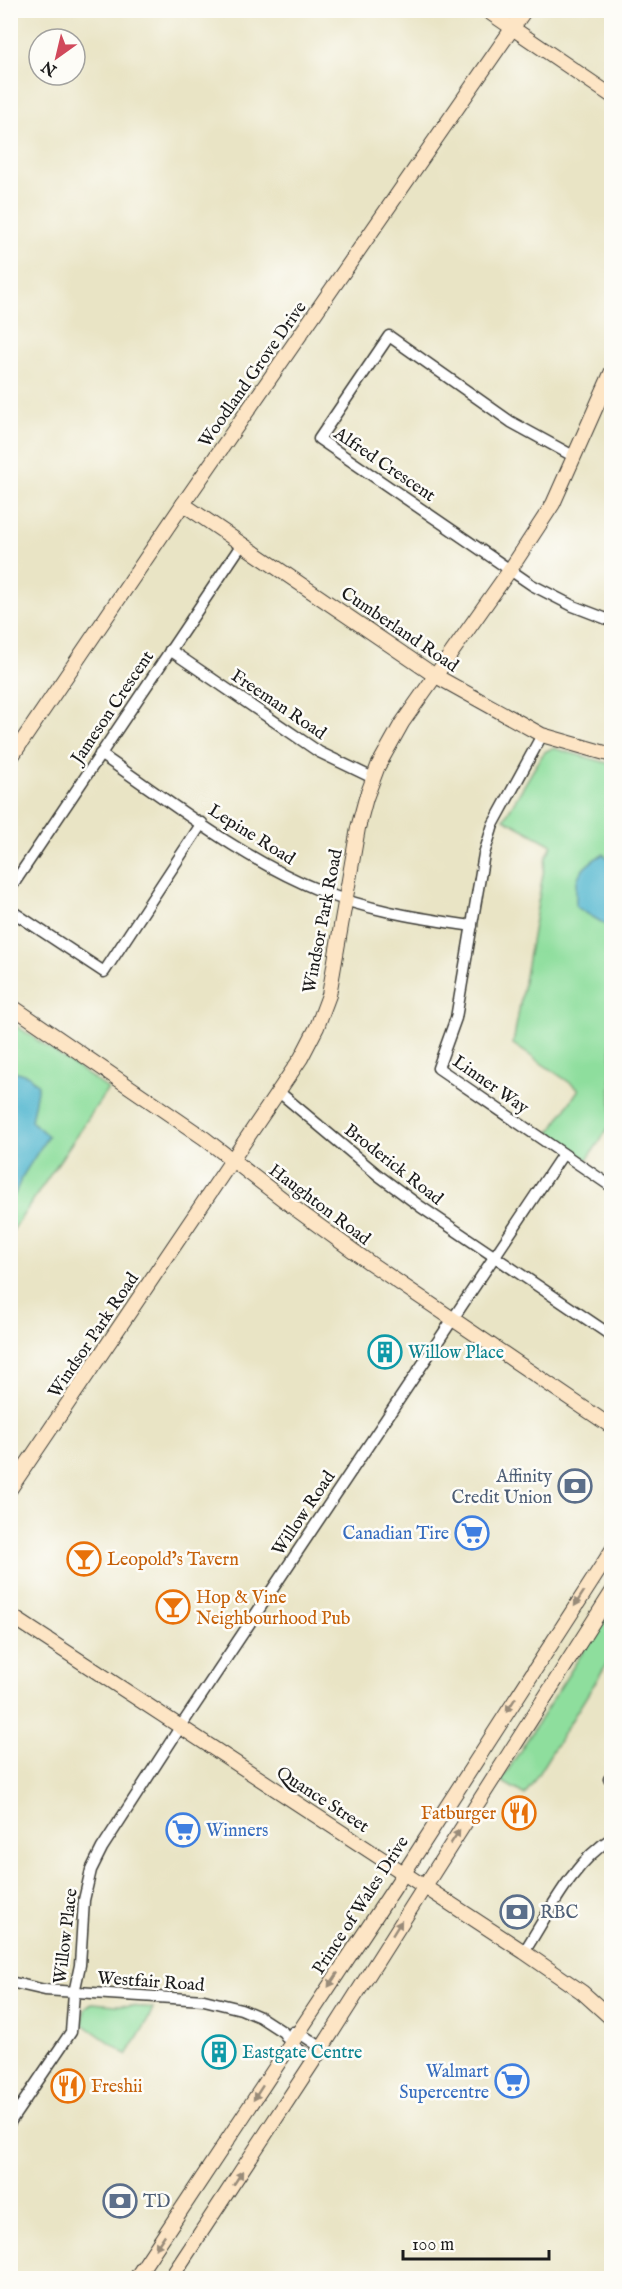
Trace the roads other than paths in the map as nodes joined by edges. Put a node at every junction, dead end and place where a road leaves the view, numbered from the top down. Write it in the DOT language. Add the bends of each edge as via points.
graph roads {
  1 [pos="486,10"];
  2 [pos="525,10"];
  3 [pos="513,29"];
  4 [pos="612,96"];
  5 [pos="612,371"];
  6 [pos="575,457"];
  7 [pos="183,504"];
  8 [pos="242,544"];
  9 [pos="510,570"];
  10 [pos="612,621"];
  11 [pos="170,650"];
  12 [pos="434,675"];
  13 [pos="542,735"];
  14 [pos="100,754"];
  15 [pos="612,755"];
  16 [pos="10,759"];
  17 [pos="373,778"];
  18 [pos="201,823"];
  19 [pos="10,889"];
  20 [pos="345,900"];
  21 [pos="10,910"];
  22 [pos="472,926"];
  23 [pos="10,1005"];
  24 [pos="279,1092"];
  25 [pos="563,1154"];
  26 [pos="233,1161"];
  27 [pos="612,1187"];
  28 [pos="494,1257"];
  29 [pos="452,1318"];
  30 [pos="612,1336"];
  31 [pos="612,1427"];
  32 [pos="10,1489"];
  33 [pos="612,1550"];
  34 [pos="612,1592"];
  35 [pos="10,1615"];
  36 [pos="181,1726"];
  37 [pos="612,1838"];
  38 [pos="403,1873"];
  39 [pos="423,1886"];
  40 [pos="524,1952"];
  41 [pos="10,1982"];
  42 [pos="74,1993"];
  43 [pos="612,2019"];
  44 [pos="291,2036"];
  45 [pos="318,2054"];
  46 [pos="10,2122"];
  47 [pos="136,2278"];
  48 [pos="171,2278"];
  1 -- 3 [label="street"];
  2 -- 3 [label="street, Woodland Grove Drive"];
  3 -- 4 [label="street"];
  3 -- 7 [label="street, Woodland Grove Drive"];
  5 -- 6 [label="street, Windsor Park Road"];
  6 -- 9 [label="street, Windsor Park Road" via="553,504"];
  6 -- 9 [label="street, Alfred Crescent" via="511,422 389,336 319,439"];
  7 -- 8 [label="street, Cumberland Road"];
  7 -- 16 [label="street, Woodland Grove Drive"];
  8 -- 11 [label="street, Jameson Crescent"];
  8 -- 12 [label="street, Cumberland Road"];
  9 -- 10 [label="street" via="573,606"];
  9 -- 12 [label="street, Windsor Park Road"];
  11 -- 14 [label="street, Jameson Crescent"];
  11 -- 17 [label="street, Freeman Road" via="319,752"];
  12 -- 13 [label="street, Cumberland Road"];
  12 -- 17 [label="street, Windsor Park Road" via="393,737"];
  13 -- 15 [label="street, Cumberland Road"];
  13 -- 22 [label="street, Linner Way" via="493,825"];
  14 -- 18 [label="street, Lepine Road"];
  14 -- 19 [label="street, Jameson Crescent"];
  17 -- 20 [label="street, Windsor Park Road" via="358,828"];
  18 -- 20 [label="street, Lepine Road" via="283,874"];
  18 -- 21 [label="street" via="104,972"];
  20 -- 22 [label="street, Lepine Road" via="400,915"];
  20 -- 24 [label="street, Windsor Park Road" via="336,964 323,1010 301,1058"];
  22 -- 25 [label="street, Linner Way" via="456,1018 438,1068"];
  23 -- 26 [label="street, Haughton Road"];
  24 -- 26 [label="street, Windsor Park Road"];
  24 -- 28 [label="street, Broderick Road" via="400,1192"];
  25 -- 27 [label="street"];
  25 -- 28 [label="street"];
  26 -- 29 [label="street, Haughton Road" via="370,1263"];
  26 -- 32 [label="street, Windsor Park Road"];
  28 -- 29 [label="street"];
  28 -- 30 [label="street, Broderick Road"];
  29 -- 31 [label="street, Haughton Road"];
  29 -- 36 [label="street, Willow Road"];
  33 -- 38 [label="street, Prince of Wales Drive, one-way"];
  39 -- 34 [label="street, one-way"];
  35 -- 36 [label="street, Quance Street"];
  36 -- 38 [label="street, Quance Street"];
  36 -- 42 [label="street, Willow Place" via="91,1870"];
  37 -- 40 [label="street" via="598,1847 580,1868"];
  38 -- 39 [label="street, Quance Street"];
  38 -- 44 [label="street, Prince of Wales Drive, one-way"];
  39 -- 40 [label="street, Quance Street"];
  45 -- 39 [label="street, one-way"];
  40 -- 43 [label="street, Quance Street" via="582,1992"];
  41 -- 42 [label="street, Westfair Road"];
  42 -- 44 [label="street, Westfair Road" via="204,2000 241,2009"];
  42 -- 46 [label="street, Willow Place" via="69,2036"];
  44 -- 45 [label="street, Westfair Road"];
  44 -- 47 [label="street, Prince of Wales Drive, one-way"];
  48 -- 45 [label="street, one-way"];
}
